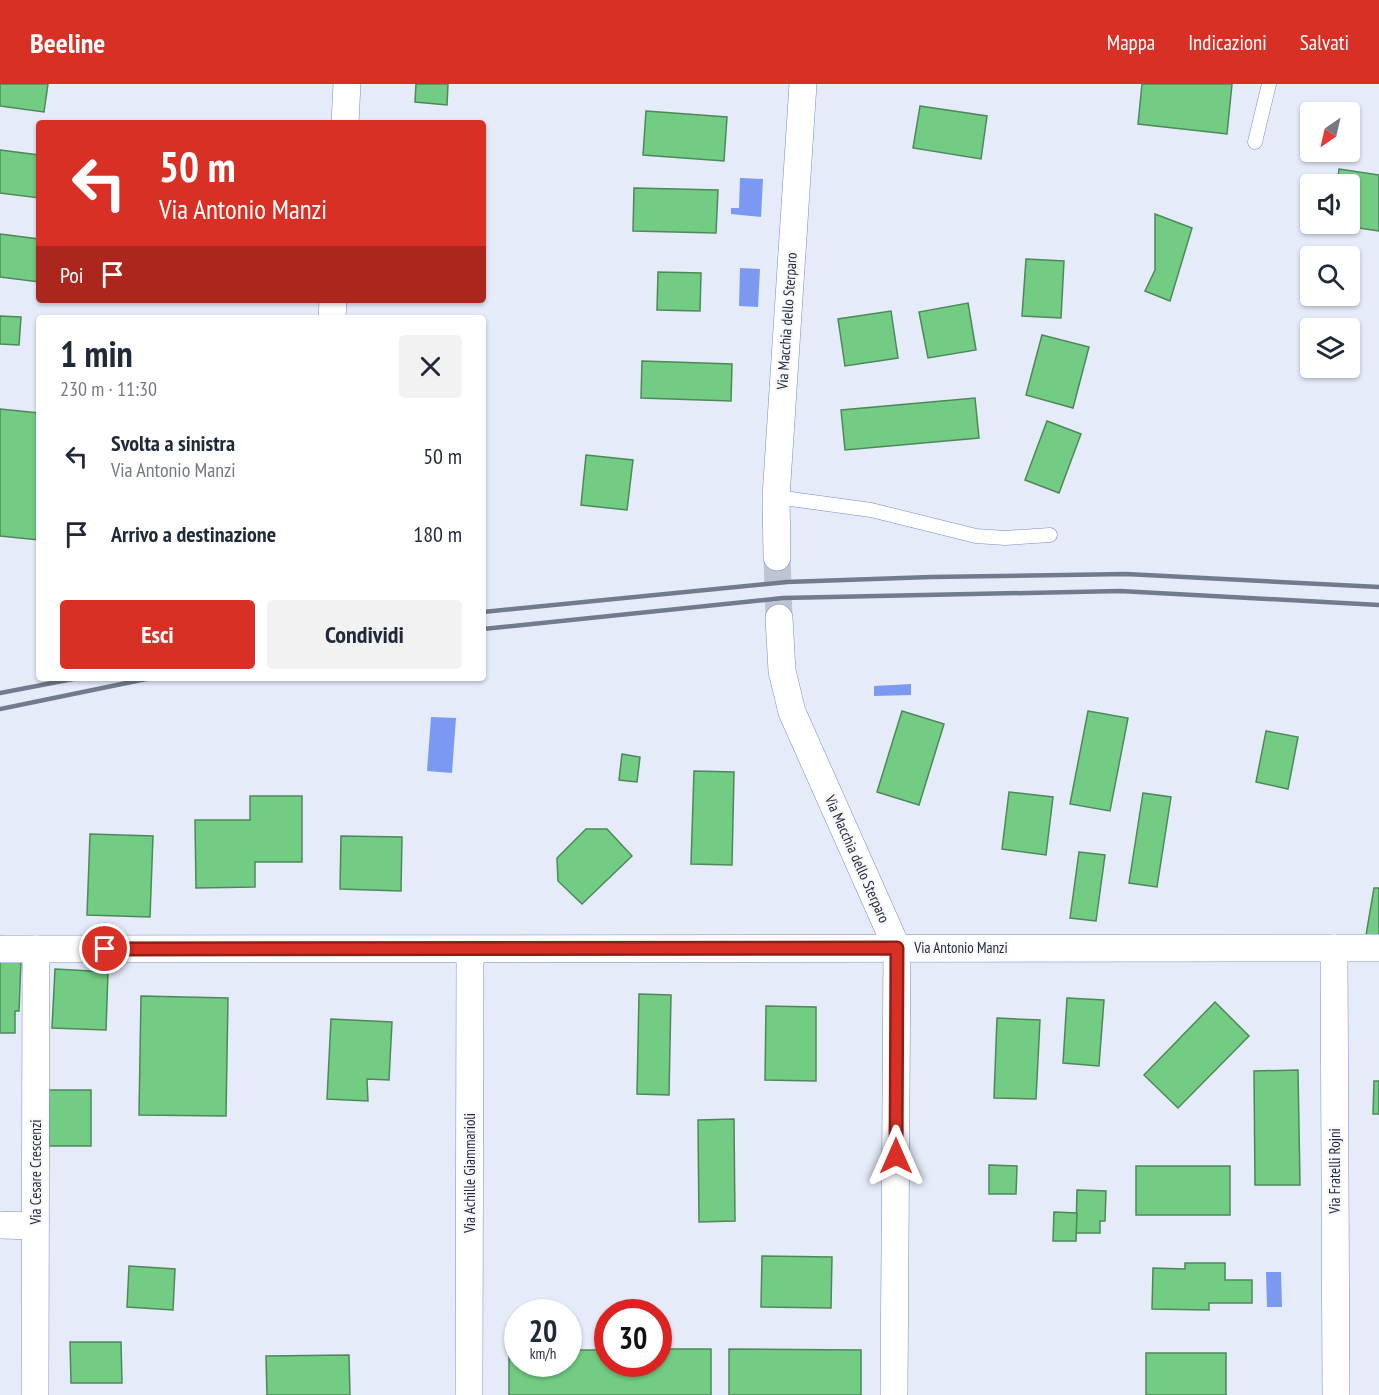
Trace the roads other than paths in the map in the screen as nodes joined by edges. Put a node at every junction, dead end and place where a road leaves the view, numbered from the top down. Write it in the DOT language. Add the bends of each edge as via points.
graph roads {
  1 [pos="347,84"];
  2 [pos="803,84"];
  3 [pos="1269,84"];
  4 [pos="345,120"];
  5 [pos="1255,142"];
  6 [pos="776,497"];
  7 [pos="1050,535"];
  8 [pos="777,557"];
  9 [pos="779,618"];
  10 [pos="897,948"];
  11 [pos="1334,948"];
  12 [pos="1379,948"];
  13 [pos="3,949"];
  14 [pos="36,949"];
  15 [pos="470,950"];
  16 [pos="0,1225"];
  17 [pos="35,1226"];
  18 [pos="35,1395"];
  19 [pos="469,1395"];
  20 [pos="894,1395"];
  21 [pos="1336,1395"];
  1 -- 4 [label="street"];
  2 -- 6 [label="street, Via Macchia dello Sterparo"];
  3 -- 5 [label="lane"];
  6 -- 7 [label="lane" via="871,510 976,536"];
  6 -- 8 [label="street, Via Macchia dello Sterparo"];
  9 -- 10 [label="street, Via Macchia dello Sterparo" via="782,671 792,712"];
  10 -- 11 [label="street, Via Antonio Manzi"];
  10 -- 15 [label="street, Via Antonio Manzi"];
  10 -- 20 [label="street, Via Macchia dello Sterparo"];
  11 -- 12 [label="street, Via Antonio Manzi"];
  11 -- 21 [label="street, Via Fratelli Rojni"];
  13 -- 14 [label="street, Via Antonio Manzi"];
  14 -- 15 [label="street, Via Antonio Manzi"];
  14 -- 17 [label="street, Via Cesare Crescenzi"];
  15 -- 19 [label="street, Via Achille Giammarioli"];
  16 -- 17 [label="street"];
  17 -- 18 [label="street, Via Cesare Crescenzi"];
}
